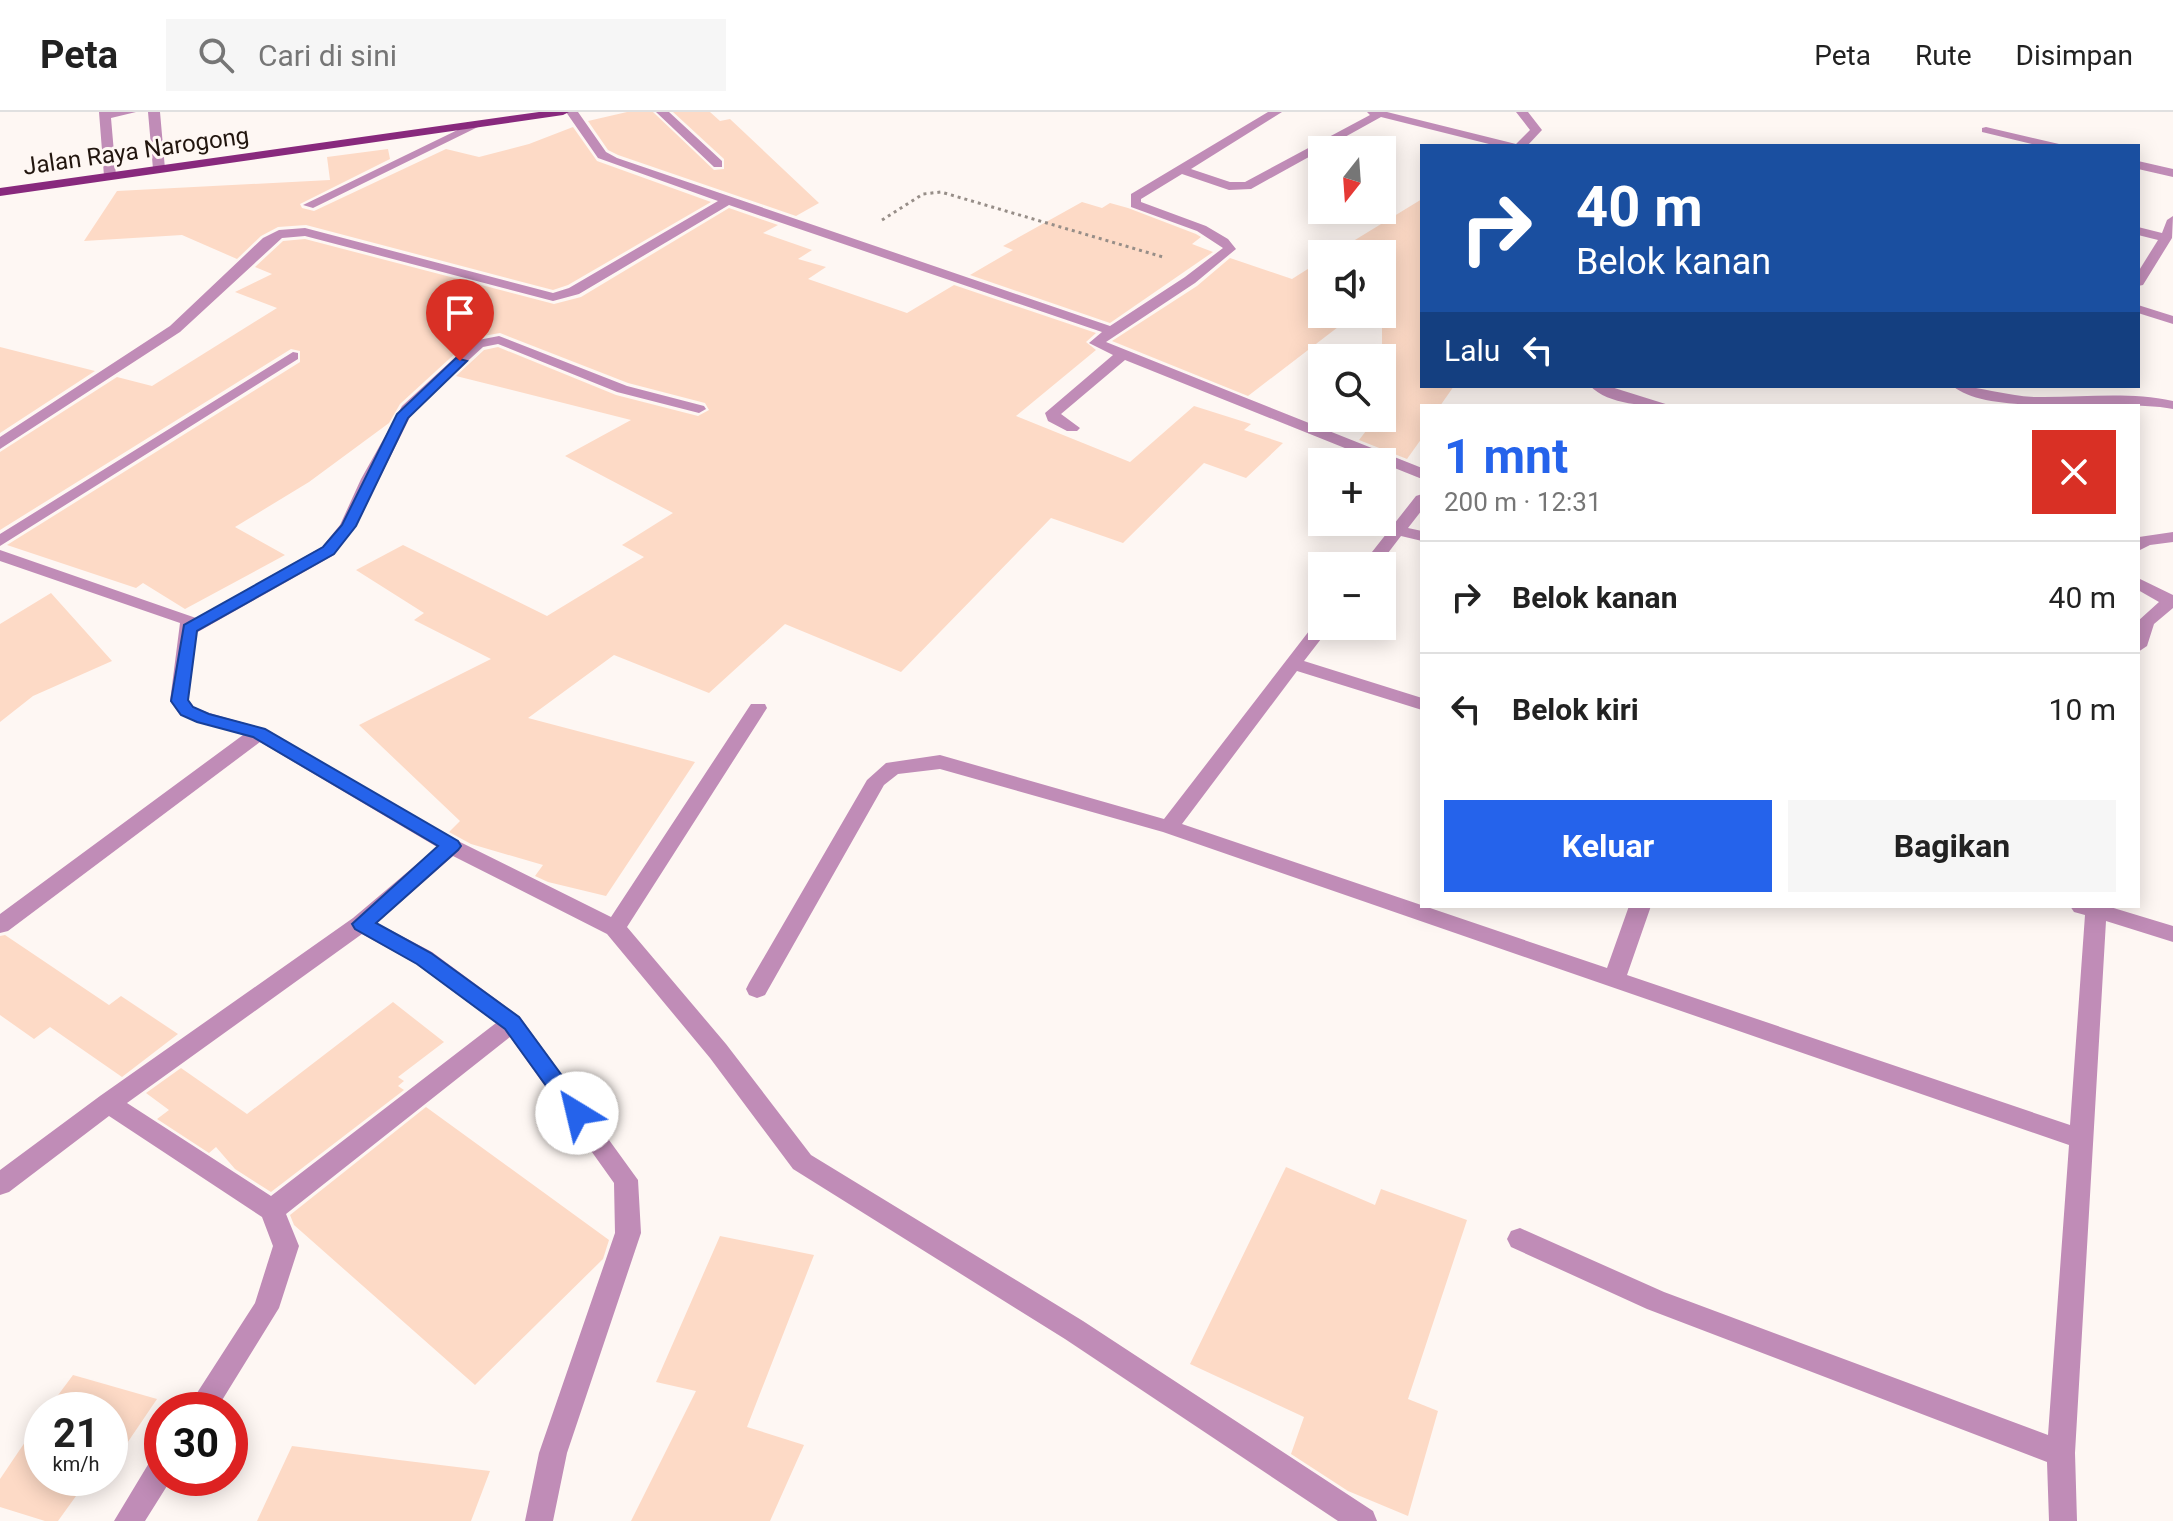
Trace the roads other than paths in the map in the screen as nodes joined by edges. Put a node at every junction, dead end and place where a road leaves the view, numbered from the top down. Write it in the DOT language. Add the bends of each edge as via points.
graph roads {
  1 [pos="130,112"];
  2 [pos="154,112"];
  3 [pos="563,112"];
  4 [pos="572,112"];
  5 [pos="662,112"];
  6 [pos="1276,112"];
  7 [pos="1522,112"];
  8 [pos="544,113"];
  9 [pos="1376,113"];
  10 [pos="105,114"];
  11 [pos="519,115"];
  12 [pos="478,124"];
  13 [pos="1986,130"];
  14 [pos="1503,144"];
  15 [pos="1522,144"];
  16 [pos="2046,144"];
  17 [pos="718,164"];
  18 [pos="2140,165"];
  19 [pos="159,169"];
  20 [pos="1183,170"];
  21 [pos="2173,173"];
  22 [pos="110,176"];
  23 [pos="0,192"];
  24 [pos="727,201"];
  25 [pos="309,205"];
  26 [pos="2173,220"];
  27 [pos="2140,232"];
  28 [pos="2166,238"];
  29 [pos="2140,279"];
  30 [pos="2140,310"];
  31 [pos="2173,320"];
  32 [pos="1112,331"];
  33 [pos="1123,354"];
  34 [pos="293,356"];
  35 [pos="1600,388"];
  36 [pos="1968,388"];
  37 [pos="1656,404"];
  38 [pos="2173,405"];
  39 [pos="699,409"];
  40 [pos="1072,428"];
  41 [pos="0,444"];
  42 [pos="1420,473"];
  43 [pos="1420,501"];
  44 [pos="1397,530"];
  45 [pos="1420,536"];
  46 [pos="2173,537"];
  47 [pos="0,541"];
  48 [pos="2140,545"];
  49 [pos="1380,552"];
  50 [pos="0,555"];
  51 [pos="2140,581"];
  52 [pos="2172,601"];
  53 [pos="190,629"];
  54 [pos="1311,640"];
  55 [pos="2140,640"];
  56 [pos="1293,664"];
  57 [pos="1420,703"];
  58 [pos="758,708"];
  59 [pos="259,733"];
  60 [pos="1169,827"];
  61 [pos="451,846"];
  62 [pos="1639,908"];
  63 [pos="2091,908"];
  64 [pos="2094,908"];
  65 [pos="361,924"];
  66 [pos="0,925"];
  67 [pos="615,928"];
  68 [pos="2173,934"];
  69 [pos="1614,980"];
  70 [pos="757,989"];
  71 [pos="512,1023"];
  72 [pos="108,1103"];
  73 [pos="2083,1140"];
  74 [pos="0,1184"];
  75 [pos="272,1210"];
  76 [pos="1520,1239"];
  77 [pos="212,1392"];
  78 [pos="2061,1453"];
  79 [pos="144,1496"];
  80 [pos="128,1521"];
  81 [pos="539,1521"];
  82 [pos="1363,1521"];
  83 [pos="2063,1521"];
  1 -- 10 [label="street"];
  2 -- 19 [label="street"];
  3 -- 8 [label="main road, Jalan Raya Narogong"];
  4 -- 24 [label="street" via="602,155"];
  5 -- 17 [label="street"];
  6 -- 20 [label="street"];
  7 -- 15 [label="street" via="1536,130"];
  8 -- 11 [label="main road, Jalan Raya Narogong"];
  9 -- 14 [label="street"];
  9 -- 20 [label="street" via="1247,186 1229,186"];
  10 -- 22 [label="street"];
  11 -- 12 [label="main road, Jalan Raya Narogong"];
  12 -- 19 [label="main road, Jalan Raya Narogong"];
  12 -- 25 [label="street"];
  13 -- 16 [label="street"];
  18 -- 21 [label="street"];
  19 -- 22 [label="main road, Jalan Raya Narogong"];
  20 -- 32 [label="street" via="1133,201 1209,232 1230,249"];
  22 -- 23 [label="main road, Jalan Raya Narogong"];
  24 -- 32 [label="street"];
  24 -- 41 [label="street" via="574,291 553,297 305,232 279,234 175,329"];
  26 -- 28 [label="street"];
  27 -- 28 [label="street"];
  28 -- 29 [label="street"];
  30 -- 31 [label="street"];
  32 -- 33 [label="street" via="1096,343"];
  33 -- 40 [label="street" via="1053,413"];
  33 -- 42 [label="street"];
  34 -- 47 [label="street"];
  35 -- 37 [label="street"];
  36 -- 38 [label="street" via="2035,401 2152,400"];
  39 -- 53 [label="street" via="622,389 499,340 478,344 407,409 348,526 328,551"];
  43 -- 44 [label="street"];
  44 -- 45 [label="street"];
  44 -- 49 [label="street"];
  46 -- 48 [label="street"];
  50 -- 53 [label="street" via="178,614 189,620"];
  51 -- 52 [label="street"];
  52 -- 55 [label="street" via="2146,622"];
  53 -- 59 [label="street" via="179,701 203,718"];
  54 -- 56 [label="street"];
  56 -- 57 [label="street"];
  56 -- 60 [label="street"];
  58 -- 67 [label="street"];
  59 -- 61 [label="street"];
  59 -- 66 [label="street"];
  60 -- 69 [label="street"];
  60 -- 70 [label="street" via="940,762 893,768 877,780"];
  61 -- 65 [label="street"];
  61 -- 67 [label="street"];
  62 -- 69 [label="street"];
  63 -- 73 [label="street"];
  64 -- 68 [label="street"];
  65 -- 71 [label="street" via="424,958"];
  65 -- 72 [label="street"];
  67 -- 82 [label="street" via="802,1162 1074,1330"];
  69 -- 73 [label="street"];
  71 -- 75 [label="street"];
  71 -- 81 [label="street" via="626,1180 628,1233 553,1453"];
  72 -- 74 [label="street"];
  72 -- 75 [label="street"];
  73 -- 78 [label="street"];
  75 -- 77 [label="street" via="286,1246 278,1278 266,1308"];
  76 -- 78 [label="street" via="1670,1307"];
  78 -- 83 [label="street"];
  79 -- 80 [label="street"];
}
